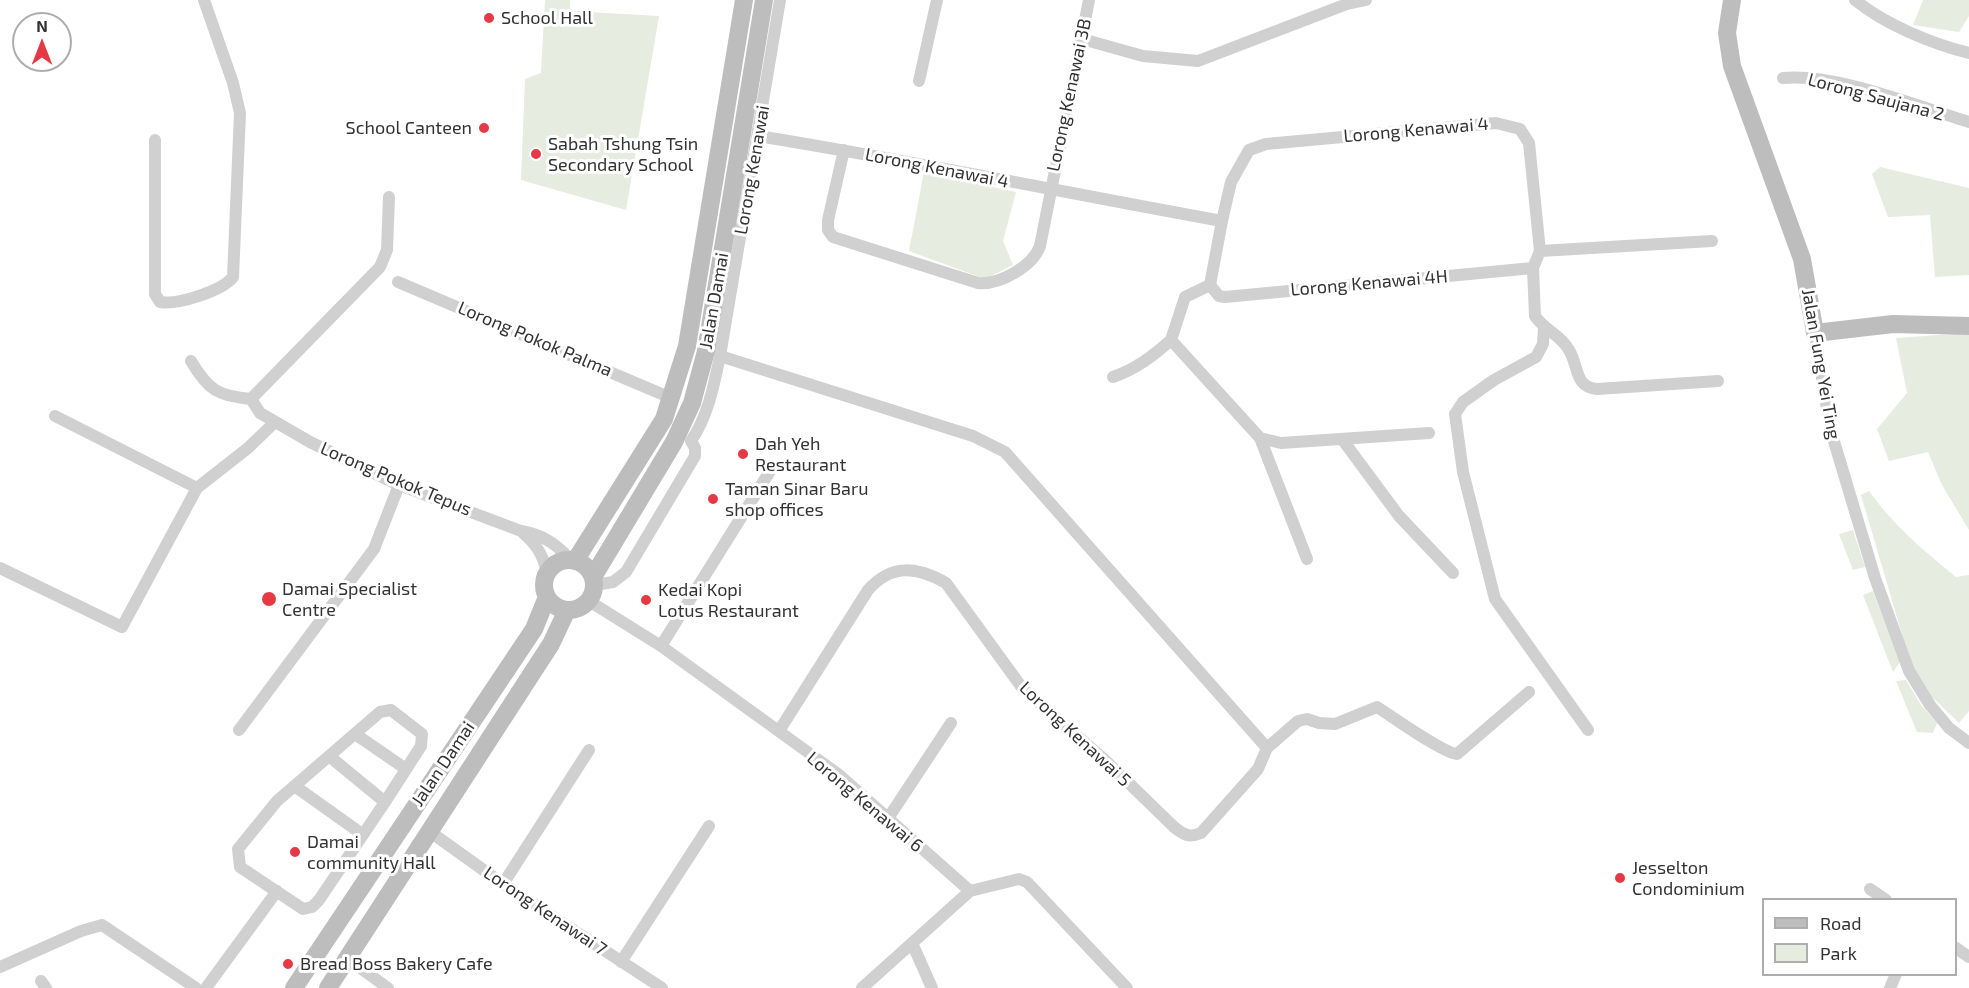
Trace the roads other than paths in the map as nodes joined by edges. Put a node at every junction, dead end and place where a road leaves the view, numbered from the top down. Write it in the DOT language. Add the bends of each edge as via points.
graph roads {
  1 [pos="204,0"];
  2 [pos="744,0"];
  3 [pos="764,0"];
  4 [pos="780,0"];
  5 [pos="938,0"];
  6 [pos="1089,0"];
  7 [pos="1366,0"];
  8 [pos="1732,0"];
  9 [pos="1855,0"];
  10 [pos="1082,39"];
  11 [pos="1969,53"];
  12 [pos="1783,78"];
  13 [pos="919,81"];
  14 [pos="1969,122"];
  15 [pos="758,136"];
  16 [pos="155,140"];
  17 [pos="844,150"];
  18 [pos="1049,190"];
  19 [pos="389,197"];
  20 [pos="1222,221"];
  21 [pos="1712,241"];
  22 [pos="1540,251"];
  23 [pos="1533,268"];
  24 [pos="398,282"];
  25 [pos="1210,285"];
  26 [pos="1969,326"];
  27 [pos="1544,327"];
  28 [pos="1815,333"];
  29 [pos="1171,340"];
  30 [pos="720,356"];
  31 [pos="191,361"];
  32 [pos="1113,377"];
  33 [pos="1718,381"];
  34 [pos="671,398"];
  35 [pos="251,399"];
  36 [pos="55,416"];
  37 [pos="275,422"];
  38 [pos="1429,433"];
  39 [pos="1260,438"];
  40 [pos="1342,439"];
  41 [pos="682,442"];
  42 [pos="770,471"];
  43 [pos="399,485"];
  44 [pos="197,489"];
  45 [pos="521,531"];
  46 [pos="1307,559"];
  47 [pos="573,560"];
  48 [pos="0,568"];
  49 [pos="547,573"];
  50 [pos="1453,573"];
  51 [pos="592,588"];
  52 [pos="547,597"];
  53 [pos="567,610"];
  54 [pos="661,646"];
  55 [pos="1529,692"];
  56 [pos="951,723"];
  57 [pos="239,730"];
  58 [pos="1588,730"];
  59 [pos="779,731"];
  60 [pos="355,734"];
  61 [pos="1969,743"];
  62 [pos="1267,748"];
  63 [pos="589,750"];
  64 [pos="329,756"];
  65 [pos="406,770"];
  66 [pos="296,787"];
  67 [pos="385,802"];
  68 [pos="886,820"];
  69 [pos="709,826"];
  70 [pos="429,831"];
  71 [pos="362,834"];
  72 [pos="503,884"];
  73 [pos="1870,889"];
  74 [pos="276,891"];
  75 [pos="970,891"];
  76 [pos="1883,898"];
  77 [pos="912,943"];
  78 [pos="348,959"];
  79 [pos="621,962"];
  80 [pos="0,967"];
  81 [pos="182,984"];
  82 [pos="196,988"];
  83 [pos="206,988"];
  84 [pos="294,988"];
  85 [pos="328,988"];
  86 [pos="388,988"];
  87 [pos="662,988"];
  88 [pos="862,988"];
  89 [pos="932,988"];
  90 [pos="1127,988"];
  1 -- 16 [label="street" via="240,113 233,277 226,286 170,303 160,302 155,294"];
  2 -- 34 [label="main road, Jalan Damai" via="687,346"];
  3 -- 41 [label="main road, Jalan Damai" via="706,351"];
  4 -- 15 [label="street, Lorong Kenawai"];
  5 -- 13 [label="street"];
  6 -- 10 [label="street, Lorong Kenawai 3B"];
  7 -- 10 [label="street" via="1198,61 1143,56"];
  8 -- 28 [label="main road, Jalan Fung Yei Ting" via="1727,33 1732,66 1802,259"];
  9 -- 11 [label="street" via="1875,16 1939,45"];
  10 -- 18 [label="street, Lorong Kenawai 3B"];
  12 -- 14 [label="street, Lorong Saujana 2" via="1805,76 1838,83"];
  15 -- 17 [label="street, Lorong Kenawai 4"];
  15 -- 30 [label="street, Lorong Kenawai"];
  17 -- 18 [label="street, Lorong Kenawai 4"];
  17 -- 18 [label="street, Lorong Kenawai 3B" via="828,220 828,231 833,237 978,284 992,282 1036,257"];
  18 -- 20 [label="street, Lorong Kenawai 4"];
  19 -- 35 [label="street" via="387,250 380,267"];
  20 -- 22 [label="street, Lorong Kenawai 4" via="1232,182 1249,150 1277,143 1496,123 1520,129 1529,143"];
  20 -- 25 [label="street, Lorong Kenawai 4"];
  21 -- 22 [label="street"];
  22 -- 23 [label="street, Lorong Kenawai 4"];
  23 -- 25 [label="street, Lorong Kenawai 4H" via="1225,297"];
  23 -- 27 [label="street, Lorong Kenawai 4" via="1535,316"];
  24 -- 34 [label="street, Lorong Pokok Palma"];
  25 -- 29 [label="street" via="1185,297"];
  26 -- 28 [label="main road" via="1893,324"];
  27 -- 33 [label="street" via="1570,350 1581,383 1587,388"];
  27 -- 58 [label="street" via="1543,344 1536,357 1462,402 1455,414 1462,472 1495,599"];
  28 -- 61 [label="street, Jalan Fung Yei Ting" via="1830,428 1875,578 1909,671 1949,729"];
  29 -- 32 [label="street" via="1147,361"];
  29 -- 39 [label="street"];
  30 -- 41 [label="street, Lorong Kenawai" via="699,428"];
  30 -- 62 [label="street" via="973,436 1005,452"];
  31 -- 35 [label="street" via="202,379 217,392 226,397"];
  34 -- 47 [label="main road, Jalan Damai" via="664,419"];
  35 -- 37 [label="street, Lorong Pokok Tepus" via="261,413"];
  36 -- 44 [label="street"];
  37 -- 43 [label="street, Lorong Pokok Tepus"];
  37 -- 44 [label="street"];
  38 -- 40 [label="street"];
  39 -- 40 [label="street" via="1281,443"];
  39 -- 46 [label="street"];
  40 -- 50 [label="street" via="1399,516"];
  41 -- 51 [label="main road, Jalan Damai"];
  41 -- 51 [label="street, Lorong Kenawai" via="695,448 694,456 626,572 613,582"];
  42 -- 54 [label="street"];
  43 -- 45 [label="street, Lorong Pokok Tepus"];
  43 -- 57 [label="street" via="374,549"];
  44 -- 48 [label="street" via="122,627"];
  45 -- 47 [label="street, Lorong Pokok Tepus" via="554,542"];
  45 -- 49 [label="street, Lorong Pokok Tepus" via="536,545"];
  47 -- 49 [label="main road" via="553,566"];
  47 -- 51 [label="main road" via="586,567"];
  49 -- 52 [label="main road"];
  51 -- 53 [label="main road" via="579,609"];
  51 -- 54 [label="street, Lorong Kenawai 6"];
  52 -- 53 [label="main road" via="555,606"];
  52 -- 84 [label="main road, Jalan Damai" via="534,629"];
  53 -- 70 [label="main road, Jalan Damai" via="551,644"];
  54 -- 59 [label="street, Lorong Kenawai 6"];
  55 -- 62 [label="street, Lorong Kenawai 5" via="1457,754 1440,749 1377,707 1335,724 1298,721"];
  56 -- 68 [label="street"];
  59 -- 62 [label="street, Lorong Kenawai 5" via="868,590 892,570 907,570 946,583 1023,689 1184,834 1201,833 1258,769"];
  59 -- 68 [label="street, Lorong Kenawai 6" via="838,774"];
  60 -- 64 [label="street"];
  60 -- 65 [label="street"];
  60 -- 65 [label="street" via="380,712 391,710 422,734 421,746"];
  63 -- 72 [label="street"];
  64 -- 66 [label="street"];
  64 -- 67 [label="street"];
  65 -- 67 [label="street"];
  66 -- 71 [label="street"];
  66 -- 74 [label="street" via="277,801 238,849 240,867"];
  67 -- 71 [label="street"];
  68 -- 75 [label="street, Lorong Kenawai 6"];
  69 -- 79 [label="street"];
  70 -- 72 [label="street, Lorong Kenawai 7"];
  70 -- 78 [label="main road, Jalan Damai"];
  71 -- 74 [label="street" via="312,907 303,909"];
  72 -- 79 [label="street, Lorong Kenawai 7"];
  73 -- 76 [label="street"];
  74 -- 83 [label="street"];
  75 -- 77 [label="street"];
  75 -- 90 [label="street" via="1019,879 1027,882"];
  77 -- 88 [label="street"];
  77 -- 89 [label="street"];
  78 -- 85 [label="main road, Jalan Damai"];
  78 -- 86 [label="street"];
  79 -- 87 [label="street, Lorong Kenawai 7"];
  80 -- 81 [label="street" via="102,925"];
  81 -- 82 [label="street"];
}
